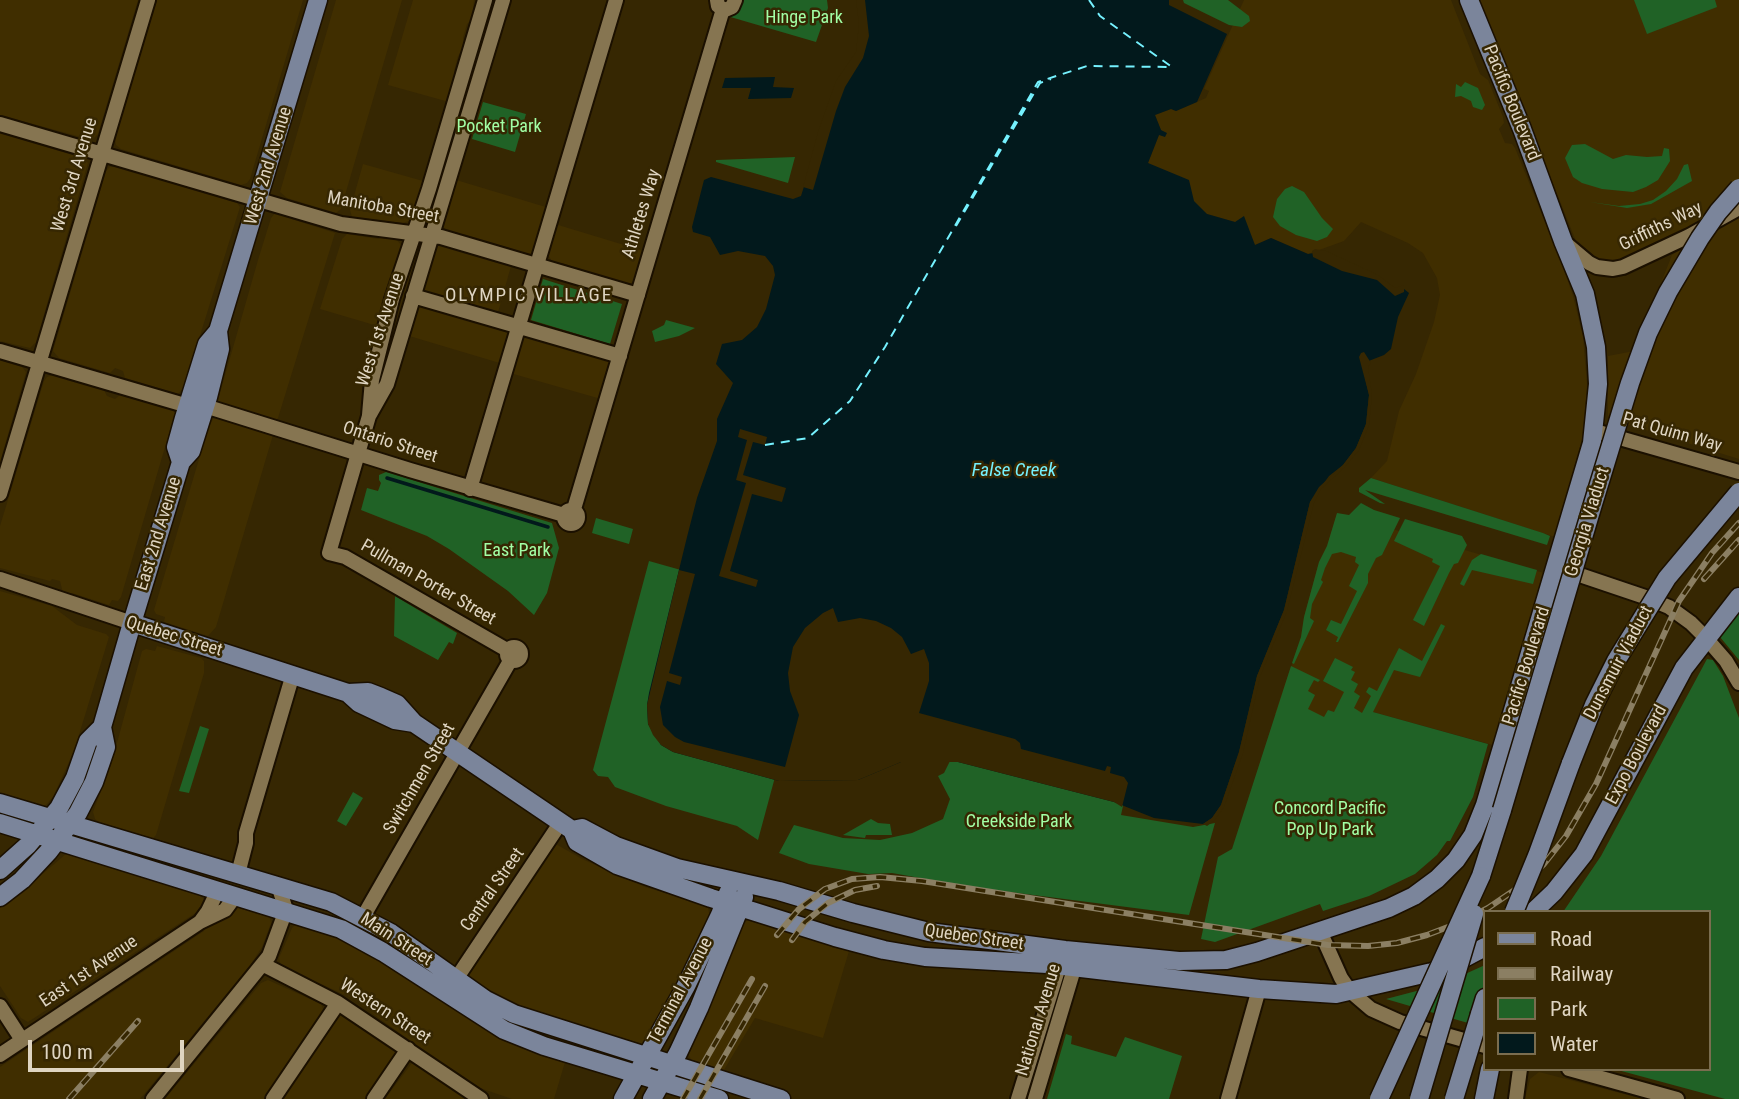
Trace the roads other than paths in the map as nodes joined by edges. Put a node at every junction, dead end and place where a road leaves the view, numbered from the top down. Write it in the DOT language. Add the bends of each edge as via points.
graph roads {
  1 [pos="148,0"];
  2 [pos="318,0"];
  3 [pos="485,0"];
  4 [pos="503,0"];
  5 [pos="616,0"];
  6 [pos="1469,0"];
  7 [pos="725,3"];
  8 [pos="0,124"];
  9 [pos="101,154"];
  10 [pos="1739,188"];
  11 [pos="259,201"];
  12 [pos="1735,210"];
  13 [pos="412,234"];
  14 [pos="431,236"];
  15 [pos="1563,241"];
  16 [pos="537,264"];
  17 [pos="638,295"];
  18 [pos="413,296"];
  19 [pos="519,327"];
  20 [pos="0,351"];
  21 [pos="620,356"];
  22 [pos="39,362"];
  23 [pos="197,406"];
  24 [pos="369,416"];
  25 [pos="1595,431"];
  26 [pos="358,453"];
  27 [pos="1739,472"];
  28 [pos="470,489"];
  29 [pos="1739,492"];
  30 [pos="0,494"];
  31 [pos="569,512"];
  32 [pos="1557,567"];
  33 [pos="0,579"];
  34 [pos="1739,597"];
  35 [pos="132,623"];
  36 [pos="1706,638"];
  37 [pos="509,656"];
  38 [pos="293,674"];
  39 [pos="1739,683"];
  40 [pos="102,727"];
  41 [pos="459,752"];
  42 [pos="0,803"];
  43 [pos="50,818"];
  44 [pos="0,823"];
  45 [pos="69,825"];
  46 [pos="567,826"];
  47 [pos="36,835"];
  48 [pos="56,841"];
  49 [pos="1537,856"];
  50 [pos="0,870"];
  51 [pos="232,872"];
  52 [pos="1481,876"];
  53 [pos="741,882"];
  54 [pos="278,885"];
  55 [pos="218,890"];
  56 [pos="236,895"];
  57 [pos="0,897"];
  58 [pos="733,905"];
  59 [pos="286,910"];
  60 [pos="1515,910"];
  61 [pos="1531,910"];
  62 [pos="1532,910"];
  63 [pos="363,918"];
  64 [pos="200,922"];
  65 [pos="1320,932"];
  66 [pos="1484,948"];
  67 [pos="1069,959"];
  68 [pos="264,965"];
  69 [pos="456,979"];
  70 [pos="1259,989"];
  71 [pos="1350,991"];
  72 [pos="1484,1001"];
  73 [pos="338,1003"];
  74 [pos="0,1006"];
  75 [pos="22,1040"];
  76 [pos="1484,1046"];
  77 [pos="408,1049"];
  78 [pos="0,1055"];
  79 [pos="646,1056"];
  80 [pos="671,1065"];
  81 [pos="1490,1071"];
  82 [pos="1520,1071"];
  83 [pos="1576,1071"];
  84 [pos="637,1073"];
  85 [pos="662,1082"];
  86 [pos="153,1099"];
  87 [pos="273,1099"];
  88 [pos="374,1099"];
  89 [pos="480,1099"];
  90 [pos="623,1099"];
  91 [pos="652,1099"];
  92 [pos="719,1099"];
  93 [pos="781,1099"];
  94 [pos="1018,1099"];
  95 [pos="1035,1099"];
  96 [pos="1228,1099"];
  97 [pos="1379,1099"];
  98 [pos="1419,1099"];
  99 [pos="1454,1099"];
  100 [pos="1484,1099"];
  101 [pos="1516,1099"];
  102 [pos="1677,1099"];
  1 -- 9 [label="street, West 3rd Avenue"];
  2 -- 11 [label="main road, West 2nd Avenue"];
  3 -- 13 [label="street, West 1st Avenue"];
  4 -- 14 [label="street, West 1st Avenue"];
  5 -- 16 [label="street"];
  6 -- 15 [label="main road, Pacific Boulevard"];
  7 -- 17 [label="street, Athletes Way"];
  8 -- 9 [label="street, Manitoba Street"];
  9 -- 11 [label="street, Manitoba Street"];
  9 -- 22 [label="street, West 3rd Avenue"];
  10 -- 52 [label="main road, Georgia Viaduct, bridge" via="1700,238 1648,333"];
  11 -- 13 [label="street, Manitoba Street" via="341,224"];
  11 -- 23 [label="main road, West 2nd Avenue" via="218,331 207,344"];
  12 -- 15 [label="street, Griffiths Way" via="1613,269 1589,263"];
  13 -- 14 [label="street, Manitoba Street"];
  13 -- 24 [label="street, West 1st Avenue" via="372,380"];
  14 -- 16 [label="street, Manitoba Street"];
  14 -- 18 [label="street, West 1st Avenue"];
  15 -- 25 [label="main road, Pacific Boulevard" via="1591,316 1598,384"];
  16 -- 17 [label="street, Manitoba Street"];
  16 -- 19 [label="street"];
  17 -- 21 [label="street, Athletes Way"];
  18 -- 19 [label="street"];
  18 -- 24 [label="street, West 1st Avenue" via="387,384"];
  19 -- 21 [label="street"];
  19 -- 28 [label="street"];
  20 -- 22 [label="street, Ontario Street"];
  21 -- 31 [label="street, Athletes Way"];
  22 -- 23 [label="street, Ontario Street"];
  22 -- 30 [label="street, West 3rd Avenue"];
  23 -- 26 [label="street, Ontario Street"];
  23 -- 35 [label="main road, East 2nd Avenue" via="176,447 181,462"];
  24 -- 26 [label="street"];
  25 -- 27 [label="street, Pat Quinn Way"];
  25 -- 32 [label="main road, Pacific Boulevard"];
  26 -- 28 [label="street, Ontario Street"];
  26 -- 37 [label="street, Pullman Porter Street" via="329,553 345,557"];
  28 -- 31 [label="street, Ontario Street"];
  29 -- 49 [label="main road, Dunsmuir Viaduct, bridge" via="1667,578 1616,661 1589,717"];
  32 -- 36 [label="street" via="1669,607"];
  32 -- 65 [label="main road, Pacific Boulevard" via="1473,835 1447,870 1414,896"];
  33 -- 35 [label="street, Quebec Street"];
  34 -- 36 [label="main road, Expo Boulevard"];
  35 -- 38 [label="main road, Quebec Street"];
  35 -- 40 [label="main road, East 2nd Avenue"];
  36 -- 39 [label="street"];
  36 -- 62 [label="main road, Expo Boulevard" via="1684,668 1584,854 1554,892"];
  37 -- 41 [label="street, Switchmen Street"];
  38 -- 41 [label="main road, Quebec Street" via="348,693 395,720 414,723"];
  38 -- 51 [label="street" via="246,842"];
  40 -- 43 [label="main road, East 2nd Avenue" via="88,741 71,785"];
  40 -- 45 [label="main road, East 2nd Avenue" via="106,747 86,798"];
  41 -- 46 [label="main road, Quebec Street"];
  41 -- 63 [label="street, Switchmen Street"];
  42 -- 43 [label="main road, Main Street"];
  43 -- 45 [label="main road, Main Street"];
  43 -- 47 [label="main road, East 2nd Avenue"];
  44 -- 47 [label="main road, Main Street"];
  45 -- 48 [label="main road, East 2nd Avenue"];
  45 -- 51 [label="main road, Main Street"];
  46 -- 53 [label="main road, Quebec Street" via="582,828 654,861"];
  46 -- 58 [label="main road, Quebec Street" via="577,842 617,865"];
  46 -- 69 [label="street, Central Street"];
  47 -- 48 [label="main road, Main Street"];
  47 -- 50 [label="main road, East 2nd Avenue"];
  48 -- 55 [label="main road, Main Street"];
  48 -- 57 [label="main road, East 2nd Avenue" via="22,880"];
  49 -- 60 [label="main road, bridge"];
  49 -- 61 [label="main road, bridge"];
  51 -- 54 [label="main road, Main Street"];
  52 -- 97 [label="main road, bridge"];
  52 -- 98 [label="main road, bridge" via="1480,895"];
  53 -- 58 [label="main road, Terminal Avenue"];
  53 -- 67 [label="main road, Quebec Street" via="929,932"];
  54 -- 59 [label="street"];
  54 -- 63 [label="main road, Main Street"];
  55 -- 56 [label="main road, Main Street"];
  55 -- 64 [label="street, East 1st Avenue"];
  56 -- 59 [label="main road, Main Street"];
  56 -- 64 [label="street, East 1st Avenue" via="225,910"];
  58 -- 67 [label="main road, Quebec Street" via="835,937 925,957"];
  58 -- 79 [label="main road, Terminal Avenue"];
  58 -- 80 [label="main road, Terminal Avenue" via="699,1008"];
  59 -- 68 [label="street"];
  59 -- 84 [label="main road, Main Street" via="356,935 504,1030"];
  63 -- 69 [label="main road, Main Street"];
  64 -- 75 [label="street, East 1st Avenue"];
  65 -- 67 [label="main road, Quebec Street" via="1215,961"];
  65 -- 71 [label="street"];
  66 -- 71 [label="main road" via="1432,972"];
  67 -- 70 [label="main road, Quebec Street"];
  67 -- 94 [label="street, National Avenue"];
  67 -- 95 [label="street, National Avenue"];
  68 -- 73 [label="street, Western Street"];
  68 -- 86 [label="street"];
  69 -- 79 [label="main road, Main Street" via="499,1008 527,1020"];
  70 -- 71 [label="main road, Quebec Street"];
  70 -- 96 [label="street"];
  71 -- 76 [label="street" via="1384,1017"];
  72 -- 99 [label="main road, bridge"];
  73 -- 77 [label="street, Western Street"];
  73 -- 87 [label="street"];
  74 -- 75 [label="street"];
  75 -- 78 [label="street, East 1st Avenue"];
  77 -- 88 [label="street"];
  77 -- 89 [label="street, Western Street"];
  79 -- 80 [label="main road, Main Street"];
  79 -- 84 [label="main road, Terminal Avenue"];
  80 -- 85 [label="main road, Terminal Avenue"];
  80 -- 93 [label="main road, Main Street"];
  81 -- 100 [label="main road"];
  82 -- 101 [label="street"];
  83 -- 102 [label="street"];
  84 -- 85 [label="main road, Main Street"];
  84 -- 90 [label="main road, Terminal Avenue"];
  85 -- 91 [label="main road, Terminal Avenue"];
  85 -- 92 [label="main road, Main Street"];
}
